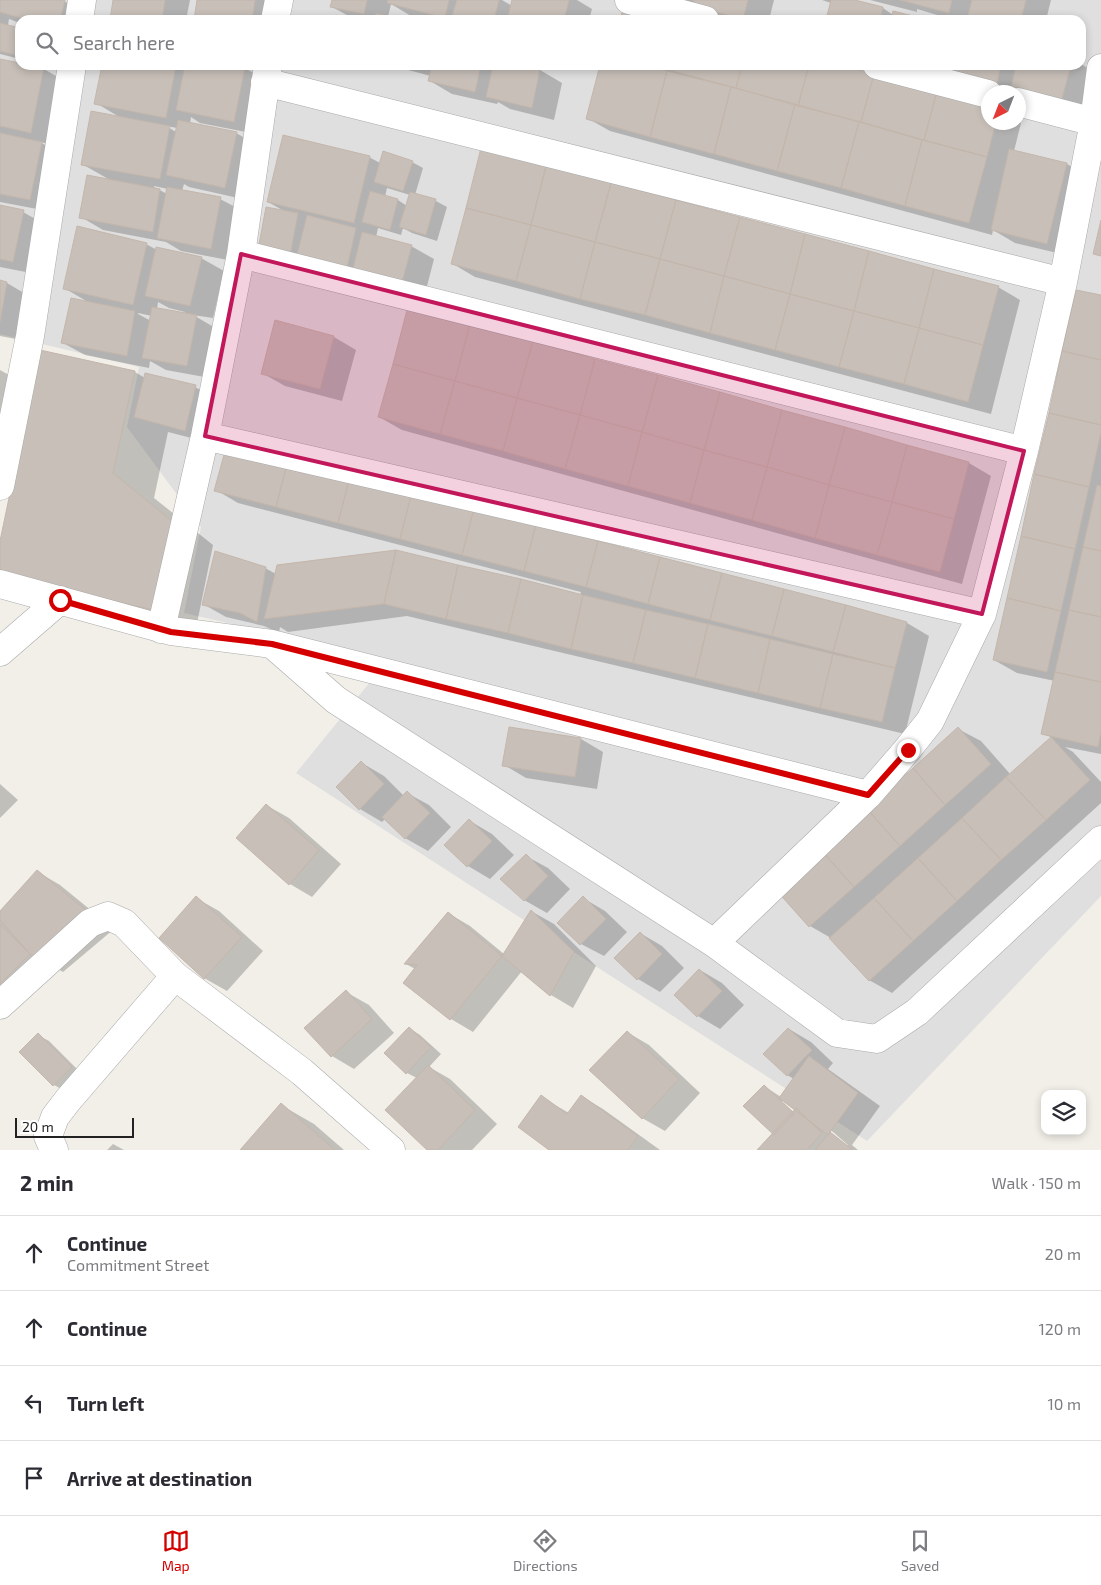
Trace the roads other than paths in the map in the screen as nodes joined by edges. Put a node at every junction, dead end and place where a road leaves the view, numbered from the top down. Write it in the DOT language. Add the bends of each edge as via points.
graph roads {
  1 [pos="82,0"];
  2 [pos="279,0"];
  3 [pos="629,0"];
  4 [pos="80,15"];
  5 [pos="276,15"];
  6 [pos="686,15"];
  7 [pos="1101,68"];
  8 [pos="71,70"];
  9 [pos="896,70"];
  10 [pos="267,73"];
  11 [pos="981,92"];
  12 [pos="1026,104"];
  13 [pos="1094,122"];
  14 [pos="241,254"];
  15 [pos="1063,282"];
  16 [pos="205,436"];
  17 [pos="1024,451"];
  18 [pos="0,486"];
  19 [pos="0,584"];
  20 [pos="60,600"];
  21 [pos="982,614"];
  22 [pos="161,629"];
  23 [pos="272,644"];
  24 [pos="0,652"];
  25 [pos="868,795"];
  26 [pos="1101,840"];
  27 [pos="714,943"];
  28 [pos="175,976"];
  29 [pos="0,1005"];
  30 [pos="54,1150"];
  31 [pos="392,1150"];
  1 -- 4 [label="street"];
  2 -- 5 [label="street"];
  3 -- 6 [label="street"];
  7 -- 13 [label="street"];
  8 -- 18 [label="street" via="30,336"];
  9 -- 11 [label="street"];
  10 -- 14 [label="street"];
  10 -- 15 [label="street"];
  12 -- 13 [label="street"];
  13 -- 15 [label="street"];
  14 -- 16 [label="street"];
  14 -- 17 [label="street"];
  15 -- 17 [label="street"];
  16 -- 21 [label="street"];
  16 -- 22 [label="street"];
  17 -- 21 [label="street"];
  19 -- 20 [label="street"];
  20 -- 22 [label="street"];
  20 -- 24 [label="street"];
  21 -- 25 [label="street" via="930,721"];
  22 -- 23 [label="street"];
  23 -- 25 [label="street"];
  23 -- 27 [label="street" via="336,700"];
  25 -- 27 [label="street"];
  26 -- 27 [label="street" via="917,1012 877,1039 837,1034"];
  28 -- 29 [label="street" via="124,923 108,916 90,923"];
  28 -- 30 [label="street" via="55,1117 48,1136"];
  28 -- 31 [label="street" via="302,1072"];
}
